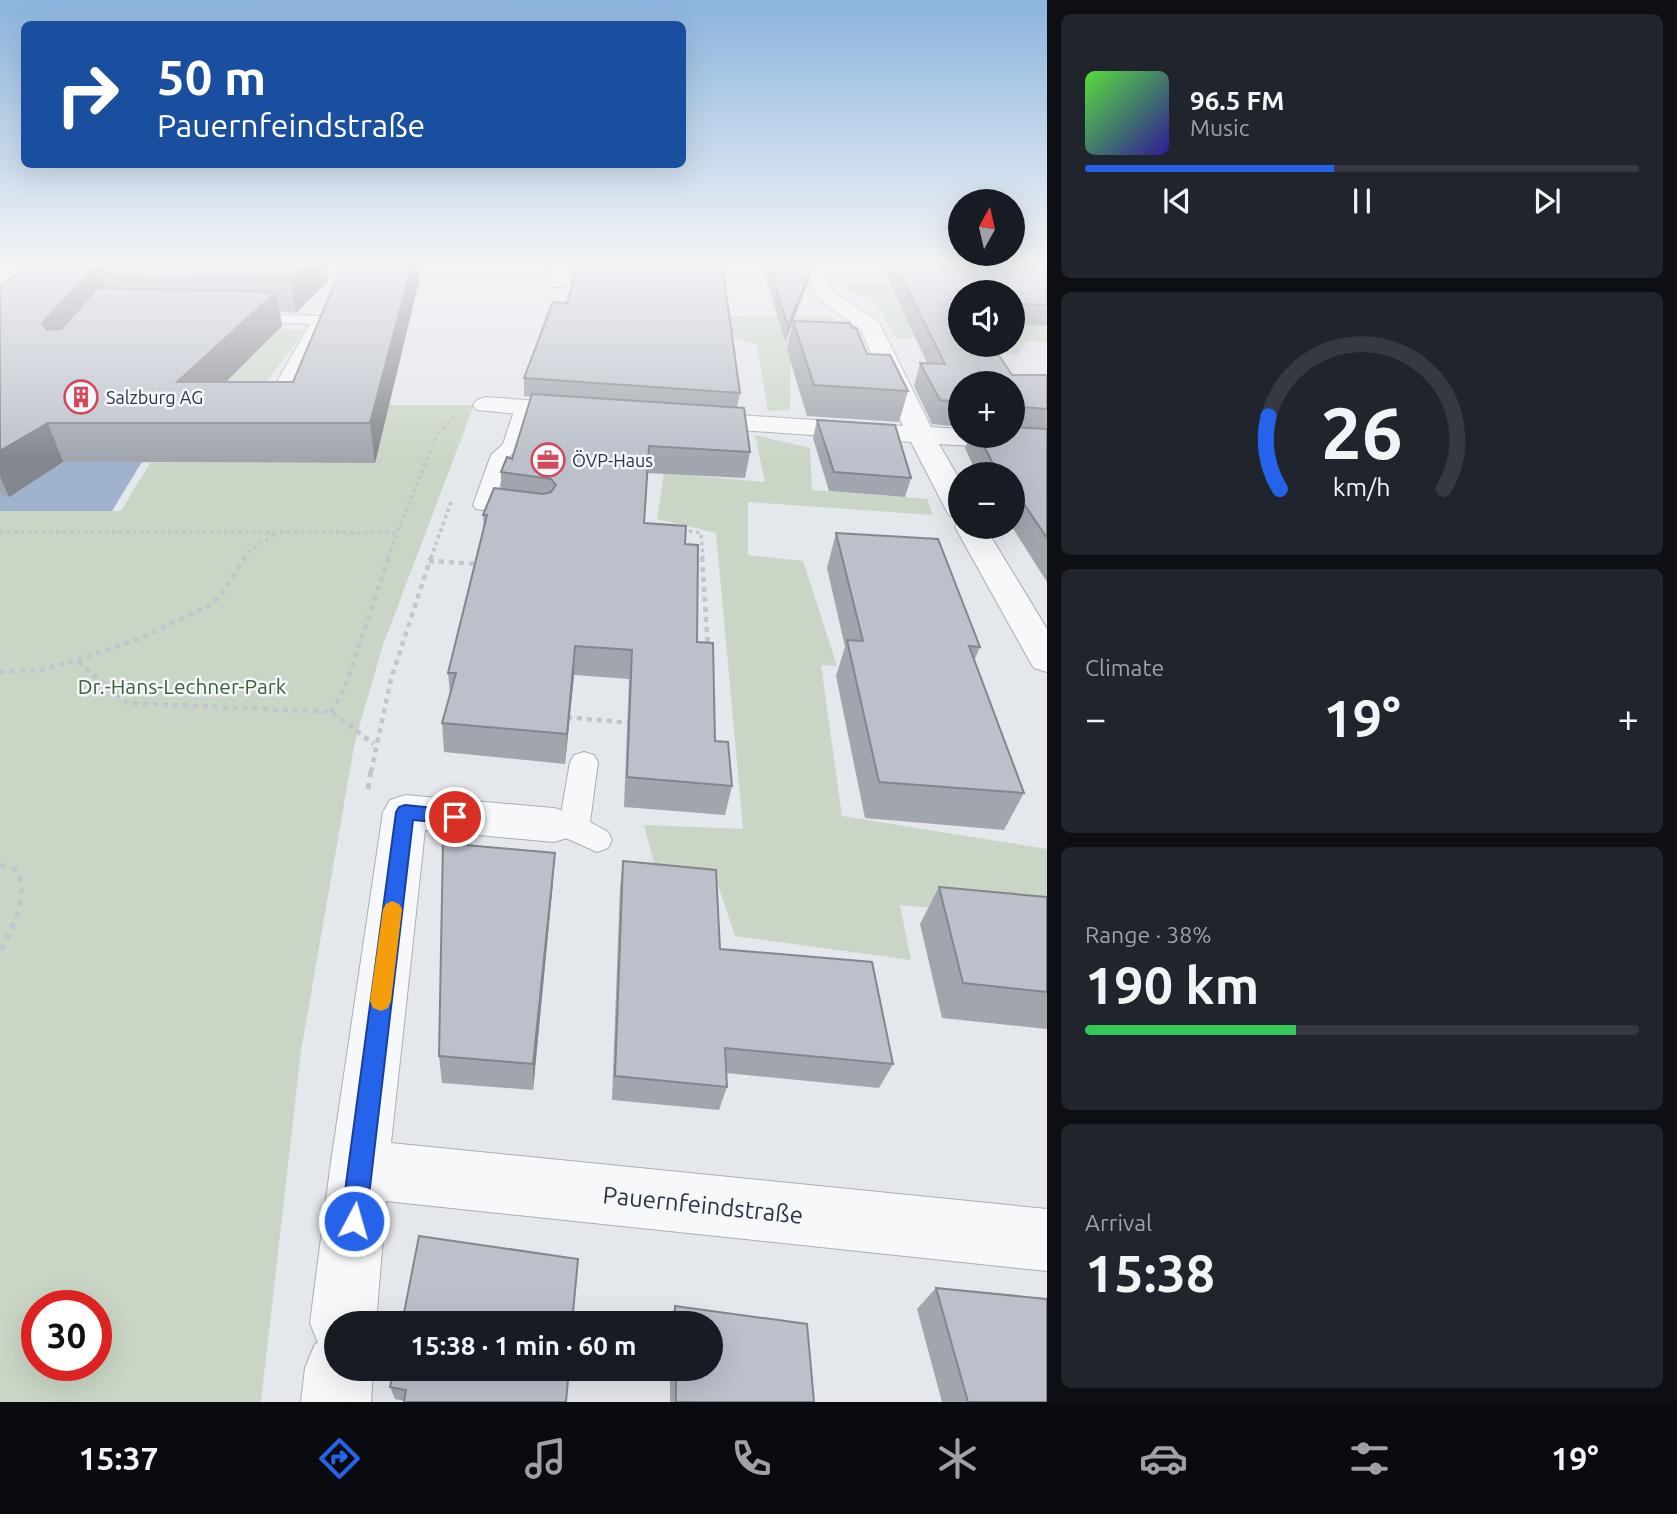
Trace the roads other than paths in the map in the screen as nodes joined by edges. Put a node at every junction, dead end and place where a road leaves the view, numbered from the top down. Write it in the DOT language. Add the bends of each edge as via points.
graph roads {
  1 [pos="315,329"];
  2 [pos="872,329"];
  3 [pos="246,405"];
  4 [pos="486,405"];
  5 [pos="524,408"];
  6 [pos="607,414"];
  7 [pos="675,418"];
  8 [pos="921,435"];
  9 [pos="1047,443"];
  10 [pos="948,486"];
  11 [pos="543,512"];
  12 [pos="977,539"];
  13 [pos="1047,660"];
  14 [pos="584,762"];
  15 [pos="575,831"];
  16 [pos="359,1170"];
  17 [pos="1046,1243"];
  18 [pos="344,1311"];
  19 [pos="338,1381"];
  20 [pos="336,1402"];
  1 -- 3 [label="lane" via="274,402"];
  2 -- 8 [label="street"];
  4 -- 5 [label="street"];
  5 -- 6 [label="street"];
  5 -- 11 [label="lane" via="512,446 500,455 483,505"];
  7 -- 8 [label="street"];
  8 -- 9 [label="street"];
  8 -- 10 [label="street"];
  12 -- 13 [label="street"];
  14 -- 15 [label="lane"];
  15 -- 16 [label="street" via="405,812"];
  16 -- 17 [label="street, Pauernfeindstraße"];
  16 -- 18 [label="street"];
  19 -- 20 [label="street"];
}
